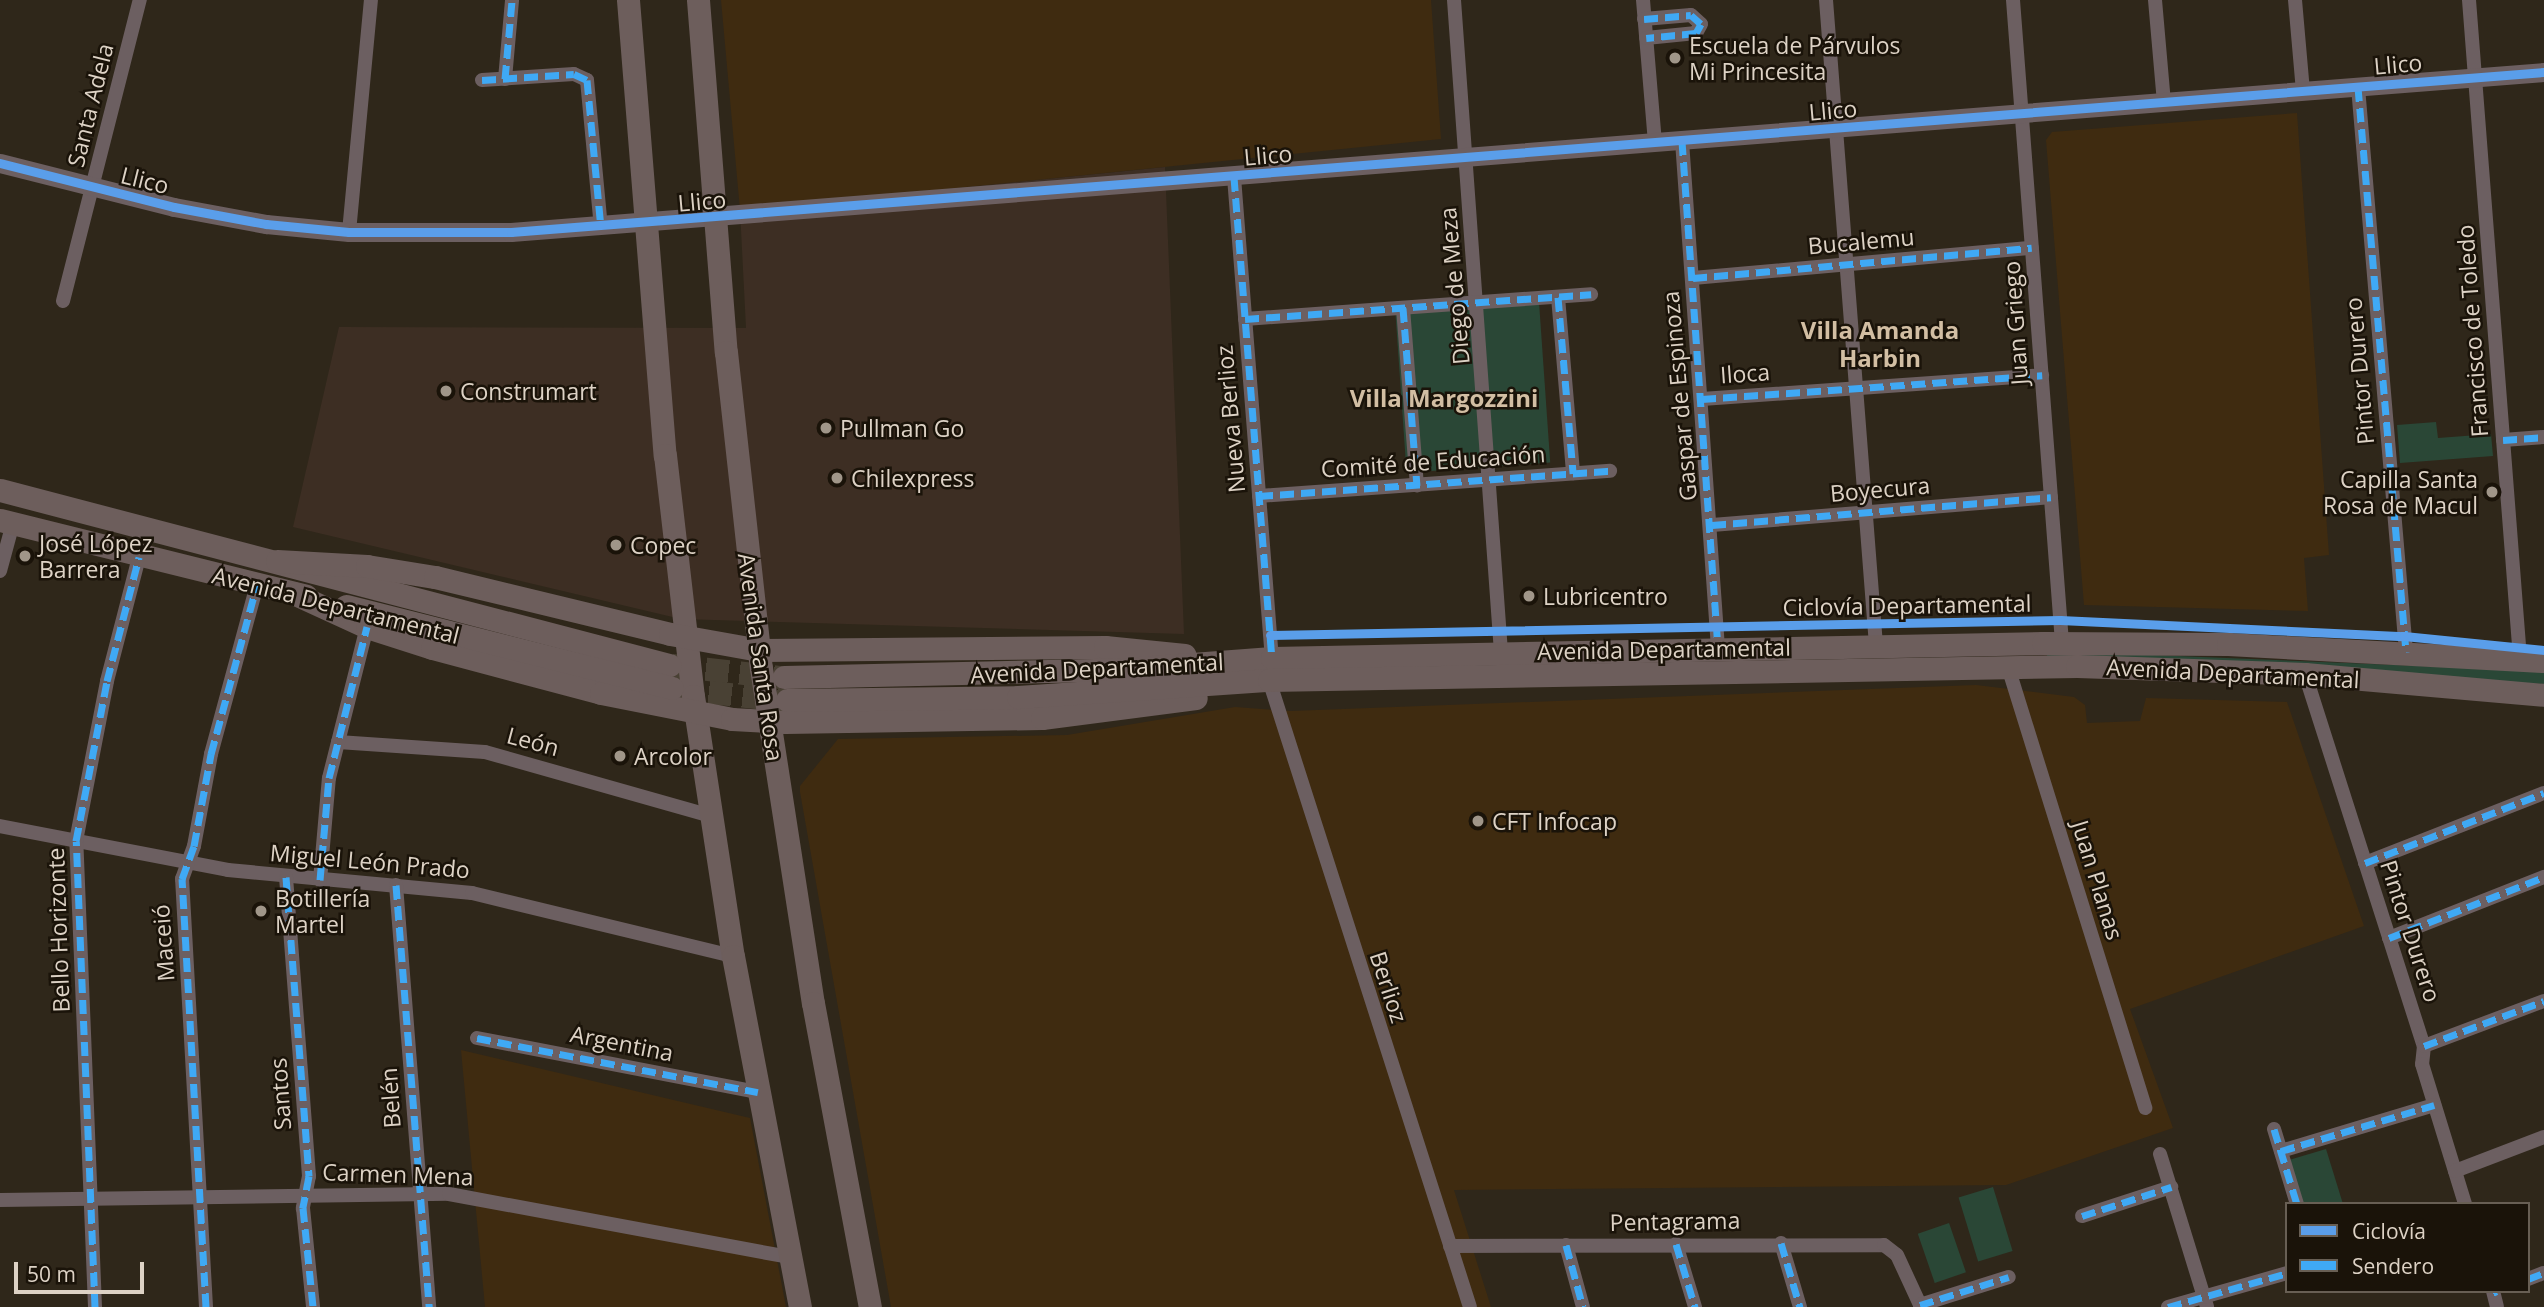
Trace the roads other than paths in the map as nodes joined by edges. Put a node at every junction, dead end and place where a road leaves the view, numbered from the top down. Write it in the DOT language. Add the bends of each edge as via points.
graph roads {
  1 [pos="140,0"];
  2 [pos="371,0"];
  3 [pos="512,0"];
  4 [pos="628,0"];
  5 [pos="698,0"];
  6 [pos="1454,0"];
  7 [pos="1643,0"];
  8 [pos="1826,0"];
  9 [pos="2013,0"];
  10 [pos="2155,0"];
  11 [pos="2295,0"];
  12 [pos="2469,0"];
  13 [pos="1644,19"];
  14 [pos="1646,38"];
  15 [pos="2544,72"];
  16 [pos="2475,77"];
  17 [pos="505,79"];
  18 [pos="482,80"];
  19 [pos="2358,87"];
  20 [pos="2303,91"];
  21 [pos="2164,102"];
  22 [pos="2022,114"];
  23 [pos="1836,129"];
  24 [pos="1682,141"];
  25 [pos="1654,144"];
  26 [pos="1467,158"];
  27 [pos="0,163"];
  28 [pos="1234,177"];
  29 [pos="93,187"];
  30 [pos="715,219"];
  31 [pos="647,224"];
  32 [pos="601,227"];
  33 [pos="349,233"];
  34 [pos="2032,248"];
  35 [pos="1847,265"];
  36 [pos="1692,278"];
  37 [pos="1591,295"];
  38 [pos="1558,297"];
  39 [pos="63,301"];
  40 [pos="1478,303"];
  41 [pos="1404,308"];
  42 [pos="1245,320"];
  43 [pos="2042,374"];
  44 [pos="1857,388"];
  45 [pos="1702,399"];
  46 [pos="2544,437"];
  47 [pos="2503,440"];
  48 [pos="1610,471"];
  49 [pos="1573,473"];
  50 [pos="1492,479"];
  51 [pos="1417,485"];
  52 [pos="0,490"];
  53 [pos="1259,496"];
  54 [pos="2051,497"];
  55 [pos="1866,513"];
  56 [pos="6,521"];
  57 [pos="1712,525"];
  58 [pos="139,557"];
  59 [pos="277,561"];
  60 [pos="0,571"];
  61 [pos="257,585"];
  62 [pos="293,593"];
  63 [pos="367,628"];
  64 [pos="686,638"];
  65 [pos="2062,643"];
  66 [pos="1876,646"];
  67 [pos="1718,648"];
  68 [pos="759,650"];
  69 [pos="1501,652"];
  70 [pos="2406,652"];
  71 [pos="2521,659"];
  72 [pos="2544,661"];
  73 [pos="1216,663"];
  74 [pos="669,665"];
  75 [pos="2008,667"];
  76 [pos="1263,673"];
  77 [pos="2305,674"];
  78 [pos="672,688"];
  79 [pos="2544,695"];
  80 [pos="696,714"];
  81 [pos="769,722"];
  82 [pos="338,742"];
  83 [pos="2544,793"];
  84 [pos="711,816"];
  85 [pos="0,825"];
  86 [pos="76,841"];
  87 [pos="188,862"];
  88 [pos="2365,863"];
  89 [pos="286,877"];
  90 [pos="2544,877"];
  91 [pos="320,880"];
  92 [pos="396,885"];
  93 [pos="2389,938"];
  94 [pos="733,956"];
  95 [pos="2544,1001"];
  96 [pos="477,1038"];
  97 [pos="2424,1046"];
  98 [pos="758,1092"];
  99 [pos="2434,1105"];
  100 [pos="2145,1108"];
  101 [pos="2274,1129"];
  102 [pos="2544,1137"];
  103 [pos="2281,1151"];
  104 [pos="2160,1154"];
  105 [pos="2455,1171"];
  106 [pos="2171,1187"];
  107 [pos="420,1192"];
  108 [pos="306,1193"];
  109 [pos="200,1198"];
  110 [pos="0,1200"];
  111 [pos="91,1202"];
  112 [pos="2296,1202"];
  113 [pos="2464,1202"];
  114 [pos="2082,1216"];
  115 [pos="1782,1243"];
  116 [pos="1676,1244"];
  117 [pos="1450,1245"];
  118 [pos="1566,1245"];
  119 [pos="790,1257"];
  120 [pos="2285,1274"];
  121 [pos="2009,1277"];
  122 [pos="2205,1302"];
  123 [pos="1921,1306"];
  124 [pos="95,1307"];
  125 [pos="206,1307"];
  126 [pos="313,1307"];
  127 [pos="429,1307"];
  128 [pos="800,1307"];
  129 [pos="870,1307"];
  130 [pos="1470,1307"];
  131 [pos="1583,1307"];
  132 [pos="1695,1307"];
  133 [pos="1800,1307"];
  134 [pos="2168,1307"];
  1 -- 29 [label="street, Santa Adela"];
  2 -- 33 [label="street"];
  3 -- 17 [label="street"];
  4 -- 31 [label="main road"];
  5 -- 30 [label="main road, Avenida Santa Rosa"];
  6 -- 26 [label="street, Diego de Meza"];
  7 -- 13 [label="street"];
  8 -- 23 [label="street"];
  9 -- 22 [label="street, Juan Griego"];
  10 -- 21 [label="street"];
  11 -- 20 [label="street"];
  12 -- 16 [label="street, Francisco de Toledo"];
  13 -- 14 [label="street"];
  13 -- 14 [label="street" via="1691,15 1701,24 1696,33"];
  14 -- 25 [label="street"];
  15 -- 16 [label="street, Llico"];
  16 -- 19 [label="street, Llico"];
  16 -- 47 [label="street, Francisco de Toledo"];
  17 -- 18 [label="street"];
  17 -- 32 [label="street" via="574,74 587,80"];
  19 -- 20 [label="street, Llico"];
  19 -- 70 [label="street, Pintor Durero"];
  20 -- 21 [label="street, Llico"];
  21 -- 22 [label="street, Llico"];
  22 -- 23 [label="street, Llico"];
  22 -- 34 [label="street, Juan Griego"];
  23 -- 24 [label="street, Llico"];
  23 -- 35 [label="street"];
  24 -- 25 [label="street, Llico"];
  24 -- 36 [label="street, Gaspar de Espinoza"];
  25 -- 26 [label="street, Llico"];
  26 -- 28 [label="street, Llico"];
  26 -- 40 [label="street, Diego de Meza"];
  27 -- 29 [label="street, Llico"];
  28 -- 30 [label="street, Llico"];
  28 -- 42 [label="street, Nueva Berlioz"];
  29 -- 33 [label="street, Llico" via="220,217"];
  29 -- 39 [label="street, Santa Adela"];
  30 -- 31 [label="street, Llico"];
  30 -- 68 [label="main road, Avenida Santa Rosa"];
  31 -- 32 [label="street, Llico"];
  31 -- 64 [label="main road"];
  32 -- 33 [label="street, Llico" via="511,233"];
  34 -- 35 [label="street, Bucalemu"];
  34 -- 43 [label="street, Juan Griego"];
  35 -- 36 [label="street, Bucalemu"];
  35 -- 44 [label="street"];
  36 -- 45 [label="street, Gaspar de Espinoza"];
  37 -- 38 [label="street"];
  38 -- 40 [label="street"];
  38 -- 49 [label="street"];
  40 -- 41 [label="street"];
  40 -- 50 [label="street, Diego de Meza"];
  41 -- 42 [label="street"];
  41 -- 51 [label="street"];
  42 -- 53 [label="street, Nueva Berlioz"];
  43 -- 44 [label="street, Iloca"];
  43 -- 54 [label="street, Juan Griego"];
  44 -- 45 [label="street, Iloca"];
  44 -- 55 [label="street"];
  45 -- 57 [label="street, Gaspar de Espinoza"];
  46 -- 47 [label="street"];
  47 -- 71 [label="street, Francisco de Toledo"];
  48 -- 49 [label="street, Comité de Educación"];
  49 -- 50 [label="street, Comité de Educación"];
  50 -- 51 [label="street, Comité de Educación"];
  50 -- 69 [label="street, Diego de Meza"];
  51 -- 53 [label="street, Comité de Educación"];
  52 -- 59 [label="main road, Avenida Departamental"];
  53 -- 76 [label="street, Nueva Berlioz"];
  54 -- 55 [label="street, Boyecura"];
  54 -- 65 [label="street, Juan Griego"];
  55 -- 57 [label="street, Boyecura"];
  55 -- 66 [label="street"];
  56 -- 58 [label="main road, Avenida Departamental"];
  56 -- 60 [label="street"];
  57 -- 67 [label="street, Gaspar de Espinoza"];
  58 -- 61 [label="main road, Avenida Departamental"];
  58 -- 86 [label="street, Bello Horizonte" via="104,693"];
  59 -- 64 [label="main road" via="346,564 435,577"];
  59 -- 74 [label="main road, Avenida Departamental"];
  61 -- 62 [label="main road, Avenida Departamental"];
  61 -- 87 [label="street, Maceió" via="211,754"];
  62 -- 63 [label="main road"];
  62 -- 78 [label="main road, Avenida Departamental"];
  63 -- 80 [label="main road" via="548,680"];
  63 -- 82 [label="street"];
  64 -- 68 [label="main road"];
  64 -- 80 [label="main road"];
  65 -- 66 [label="main road, Avenida Departamental"];
  65 -- 70 [label="main road, Avenida Departamental" via="2228,643"];
  66 -- 67 [label="main road, Avenida Departamental"];
  67 -- 69 [label="main road, Avenida Departamental"];
  68 -- 73 [label="main road" via="1105,647 1165,652"];
  68 -- 81 [label="main road, Avenida Santa Rosa"];
  69 -- 76 [label="main road, Avenida Departamental"];
  70 -- 71 [label="main road, Avenida Departamental"];
  71 -- 72 [label="main road, Avenida Departamental"];
  73 -- 76 [label="main road, Avenida Departamental"];
  73 -- 76 [label="main road, Avenida Departamental" via="785,689 1018,697"];
  75 -- 76 [label="main road, Avenida Departamental"];
  75 -- 77 [label="main road, Avenida Departamental"];
  75 -- 100 [label="street, Juan Planas"];
  76 -- 81 [label="main road" via="1177,702 1085,715"];
  76 -- 117 [label="street, Berlioz"];
  77 -- 79 [label="main road, Avenida Departamental"];
  77 -- 88 [label="street, Pintor Durero"];
  80 -- 81 [label="main road"];
  80 -- 84 [label="main road"];
  81 -- 129 [label="main road, Avenida Santa Rosa" via="813,1003"];
  82 -- 84 [label="street, León" via="495,754"];
  82 -- 91 [label="street" via="325,804"];
  83 -- 88 [label="street"];
  84 -- 94 [label="main road"];
  85 -- 86 [label="street, Miguel León Prado"];
  86 -- 87 [label="street, Miguel León Prado"];
  86 -- 111 [label="street, Bello Horizonte"];
  87 -- 89 [label="street, Miguel León Prado"];
  87 -- 109 [label="street, Maceió" via="182,879"];
  88 -- 93 [label="street, Pintor Durero"];
  89 -- 91 [label="street, Miguel León Prado"];
  89 -- 108 [label="street, Santos" via="309,1176"];
  90 -- 93 [label="street"];
  91 -- 92 [label="street, Miguel León Prado"];
  92 -- 94 [label="street, Miguel León Prado" via="489,896"];
  92 -- 107 [label="street, Belén"];
  93 -- 97 [label="street, Pintor Durero"];
  94 -- 98 [label="main road"];
  95 -- 97 [label="street"];
  96 -- 98 [label="street, Argentina"];
  97 -- 99 [label="street, Pintor Durero" via="2422,1064"];
  98 -- 119 [label="main road"];
  99 -- 103 [label="street"];
  99 -- 105 [label="street, Pintor Durero"];
  101 -- 103 [label="street"];
  102 -- 105 [label="street"];
  103 -- 112 [label="street"];
  104 -- 106 [label="street"];
  105 -- 113 [label="street, Pintor Durero"];
  106 -- 114 [label="street"];
  106 -- 122 [label="street"];
  107 -- 108 [label="street, Carmen Mena"];
  107 -- 119 [label="street, Carmen Mena" via="487,1200"];
  107 -- 127 [label="street, Belén"];
  108 -- 109 [label="street, Carmen Mena"];
  108 -- 126 [label="street, Santos" via="303,1209"];
  109 -- 111 [label="street, Carmen Mena"];
  109 -- 125 [label="street, Maceió"];
  110 -- 111 [label="street, Carmen Mena"];
  111 -- 124 [label="street, Bello Horizonte"];
  115 -- 116 [label="street, Pentagrama"];
  115 -- 123 [label="street, Pentagrama" via="1876,1244 1897,1255"];
  115 -- 133 [label="street"];
  116 -- 118 [label="street, Pentagrama"];
  116 -- 132 [label="street"];
  117 -- 118 [label="street, Pentagrama"];
  117 -- 130 [label="street, Berlioz"];
  118 -- 131 [label="street"];
  119 -- 128 [label="main road"];
  120 -- 122 [label="street"];
  121 -- 123 [label="street"];
  122 -- 134 [label="street"];
}
